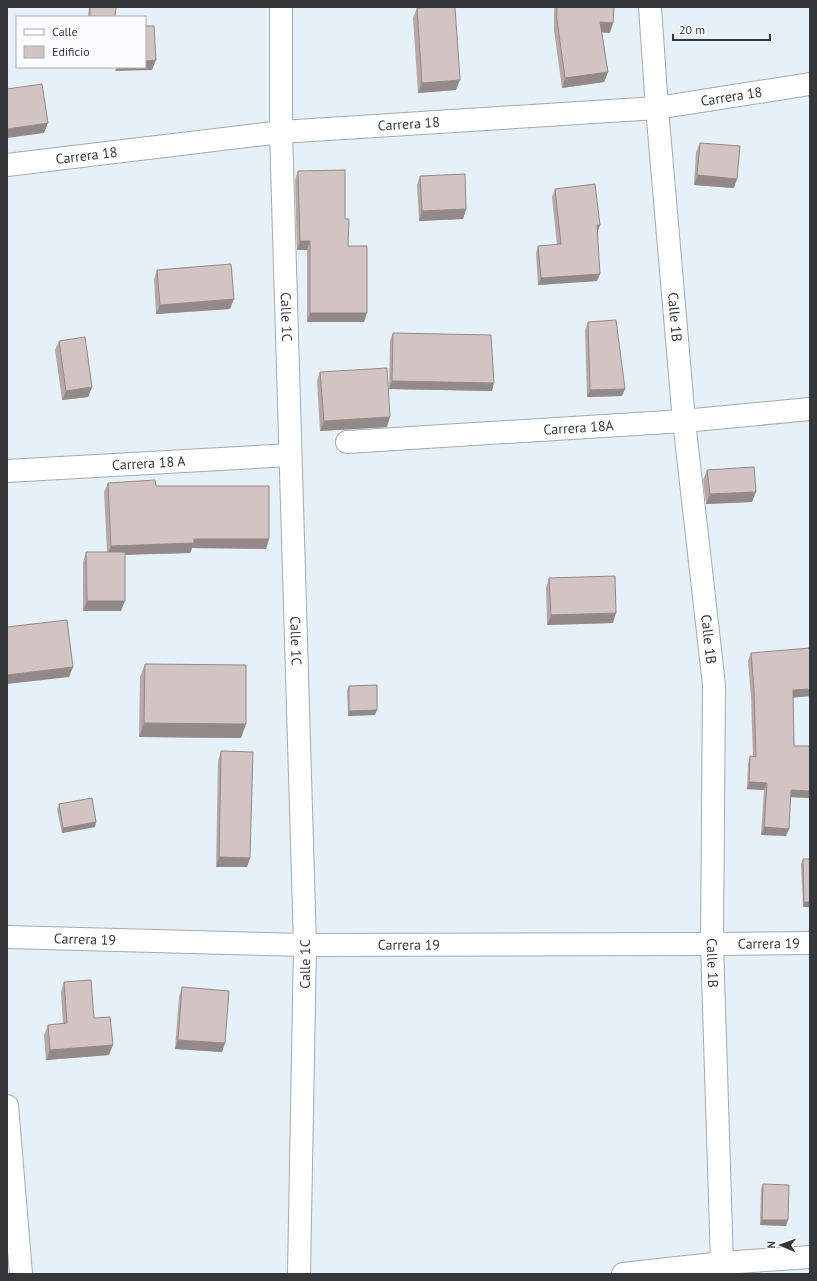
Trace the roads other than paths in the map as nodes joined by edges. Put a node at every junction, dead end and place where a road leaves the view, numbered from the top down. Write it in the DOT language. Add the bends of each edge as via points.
graph roads {
  1 [pos="282,7"];
  2 [pos="650,7"];
  3 [pos="810,84"];
  4 [pos="657,108"];
  5 [pos="281,132"];
  6 [pos="7,164"];
  7 [pos="810,409"];
  8 [pos="684,420"];
  9 [pos="347,442"];
  10 [pos="290,455"];
  11 [pos="7,471"];
  12 [pos="7,937"];
  13 [pos="810,943"];
  14 [pos="712,944"];
  15 [pos="305,945"];
  16 [pos="7,1106"];
  17 [pos="810,1257"];
  18 [pos="723,1268"];
  19 [pos="21,1274"];
  20 [pos="300,1274"];
  21 [pos="622,1274"];
  1 -- 5 [label="street, Calle 1C"];
  2 -- 4 [label="street, Calle 1B"];
  3 -- 4 [label="street, Carrera 18"];
  4 -- 5 [label="street, Carrera 18"];
  4 -- 8 [label="street, Calle 1B"];
  5 -- 6 [label="street, Carrera 18"];
  5 -- 10 [label="street, Calle 1C"];
  7 -- 8 [label="street, Carrera 18A"];
  8 -- 9 [label="street, Carrera 18A"];
  8 -- 14 [label="street, Calle 1B" via="714,685"];
  10 -- 11 [label="street, Carrera 18 A"];
  10 -- 15 [label="street, Calle 1C"];
  12 -- 15 [label="street, Carrera 19"];
  13 -- 14 [label="street, Carrera 19"];
  14 -- 15 [label="street, Carrera 19"];
  14 -- 18 [label="street, Calle 1B"];
  15 -- 20 [label="street, Calle 1C"];
  16 -- 19 [label="street"];
  17 -- 18 [label="street"];
  18 -- 21 [label="street"];
}
